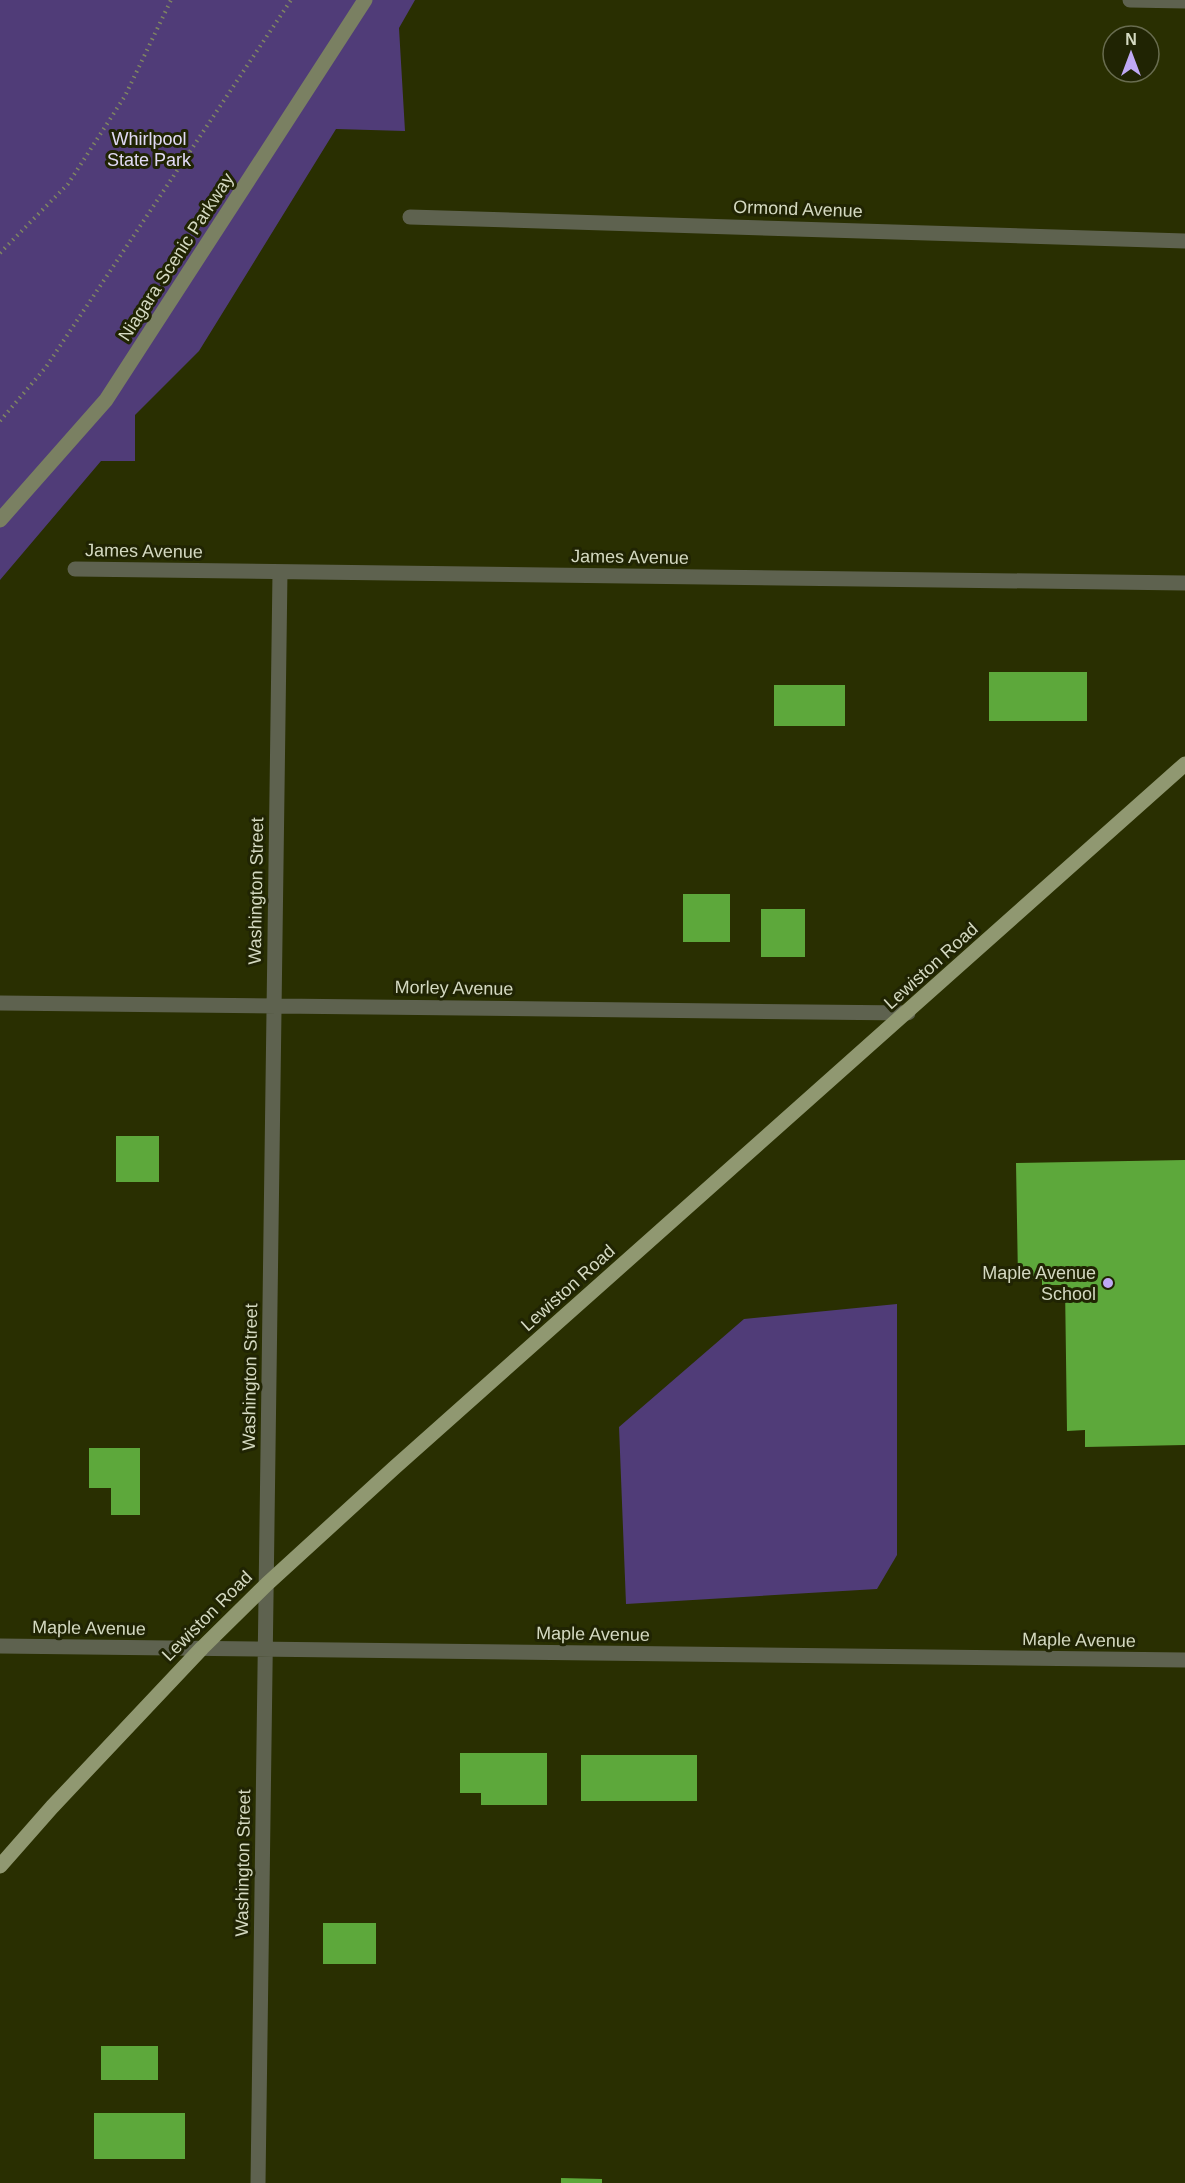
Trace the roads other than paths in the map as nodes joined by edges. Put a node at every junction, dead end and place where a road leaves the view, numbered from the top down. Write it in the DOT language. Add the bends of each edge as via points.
graph roads {
  1 [pos="365,0"];
  2 [pos="1130,0"];
  3 [pos="1185,2"];
  4 [pos="410,217"];
  5 [pos="1185,241"];
  6 [pos="0,520"];
  7 [pos="75,569"];
  8 [pos="280,572"];
  9 [pos="1185,583"];
  10 [pos="1185,765"];
  11 [pos="0,1003"];
  12 [pos="274,1006"];
  13 [pos="908,1013"];
  14 [pos="267,1584"];
  15 [pos="0,1646"];
  16 [pos="202,1648"];
  17 [pos="266,1649"];
  18 [pos="1185,1660"];
  19 [pos="0,1866"];
  20 [pos="258,2183"];
  1 -- 6 [label="main road, Niagara Scenic Parkway" via="106,400"];
  2 -- 3 [label="street"];
  4 -- 5 [label="street, Ormond Avenue"];
  7 -- 8 [label="street, James Avenue"];
  8 -- 9 [label="street, James Avenue"];
  8 -- 12 [label="street, Washington Street"];
  10 -- 13 [label="main road, Lewiston Road"];
  11 -- 12 [label="street, Morley Avenue"];
  12 -- 13 [label="street, Morley Avenue"];
  12 -- 14 [label="street, Washington Street"];
  13 -- 14 [label="main road, Lewiston Road"];
  14 -- 16 [label="main road, Lewiston Road"];
  14 -- 17 [label="street, Washington Street"];
  15 -- 16 [label="street, Maple Avenue"];
  16 -- 17 [label="street, Maple Avenue"];
  16 -- 19 [label="main road, Lewiston Road"];
  17 -- 18 [label="street, Maple Avenue"];
  17 -- 20 [label="street, Washington Street"];
}
